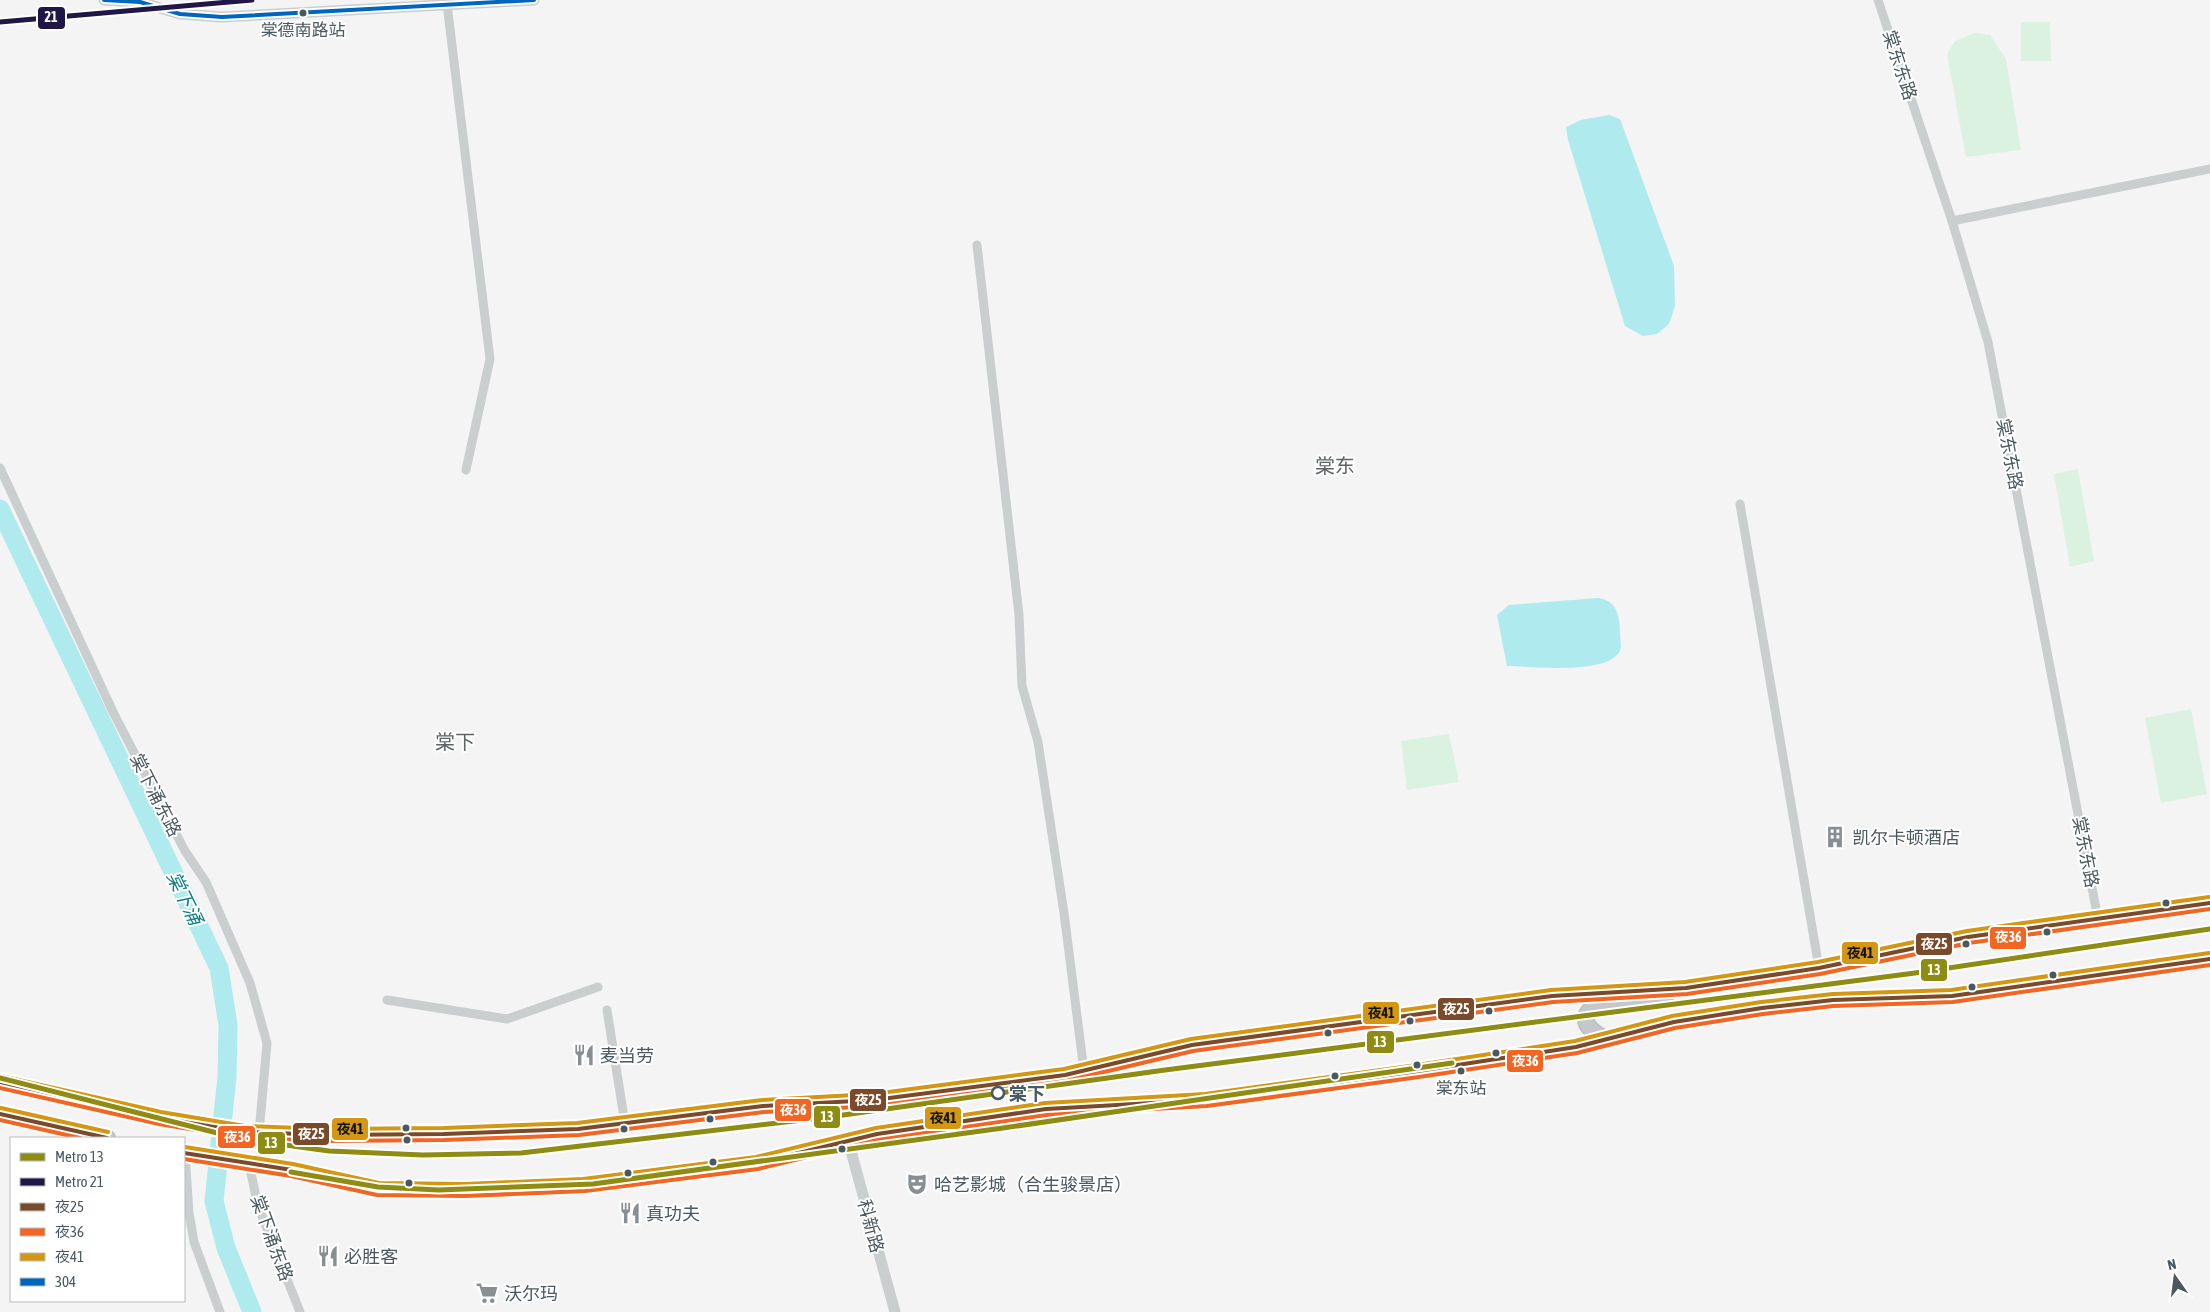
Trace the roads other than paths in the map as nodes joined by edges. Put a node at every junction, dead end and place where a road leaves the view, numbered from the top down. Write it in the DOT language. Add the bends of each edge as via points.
graph roads {
  1 [pos="104,0"];
  2 [pos="534,0"];
  3 [pos="1878,0"];
  4 [pos="414,3"];
  5 [pos="447,4"];
  6 [pos="2210,169"];
  7 [pos="1952,221"];
  8 [pos="978,245"];
  9 [pos="0,468"];
  10 [pos="466,470"];
  11 [pos="1740,504"];
  12 [pos="2210,903"];
  13 [pos="2098,919"];
  14 [pos="2210,959"];
  15 [pos="1819,968"];
  16 [pos="598,987"];
  17 [pos="1686,988"];
  18 [pos="387,1000"];
  19 [pos="607,1010"];
  20 [pos="1607,1039"];
  21 [pos="1084,1071"];
  22 [pos="0,1077"];
  23 [pos="0,1082"];
  24 [pos="22,1087"];
  25 [pos="3,1116"];
  26 [pos="625,1124"];
  27 [pos="259,1133"];
  28 [pos="102,1137"];
  29 [pos="848,1140"];
  30 [pos="188,1154"];
  31 [pos="244,1163"];
  32 [pos="220,1312"];
  33 [pos="300,1312"];
  34 [pos="894,1312"];
  1 -- 4 [label="street" via="140,2 180,14 205,17"];
  2 -- 5 [label="street"];
  3 -- 7 [label="street, 棠东东路"];
  4 -- 5 [label="street"];
  5 -- 10 [label="street" via="490,359"];
  6 -- 7 [label="street"];
  7 -- 13 [label="street, 棠东东路" via="1988,342"];
  8 -- 21 [label="street" via="1019,615 1022,686 1038,742"];
  9 -- 27 [label="street, 棠下涌东路" via="114,714 185,851 206,882 250,984 266,1043"];
  11 -- 15 [label="street"];
  12 -- 13 [label="highway"];
  13 -- 15 [label="highway" via="1941,941"];
  14 -- 20 [label="highway" via="1952,996 1833,1000 1762,1008 1682,1020"];
  15 -- 17 [label="highway"];
  16 -- 18 [label="street" via="508,1020"];
  17 -- 20 [label="highway" via="1645,1000 1591,1009 1587,1018 1588,1028"];
  17 -- 21 [label="highway" via="1552,996 1371,1019 1192,1045"];
  19 -- 26 [label="street"];
  20 -- 29 [label="highway" via="1418,1071 1206,1100 1046,1109"];
  21 -- 26 [label="highway" via="917,1096 763,1106"];
  22 -- 24 [label="highway"];
  23 -- 24 [label="highway"];
  24 -- 27 [label="highway" via="200,1126"];
  25 -- 28 [label="highway"];
  26 -- 27 [label="highway" via="488,1133"];
  29 -- 31 [label="highway" via="757,1163 626,1181 544,1188 378,1188"];
  29 -- 34 [label="street, 科新路"];
  30 -- 31 [label="highway"];
  30 -- 32 [label="street" via="188,1213 194,1242"];
  31 -- 33 [label="street, 棠下涌东路"];
}
